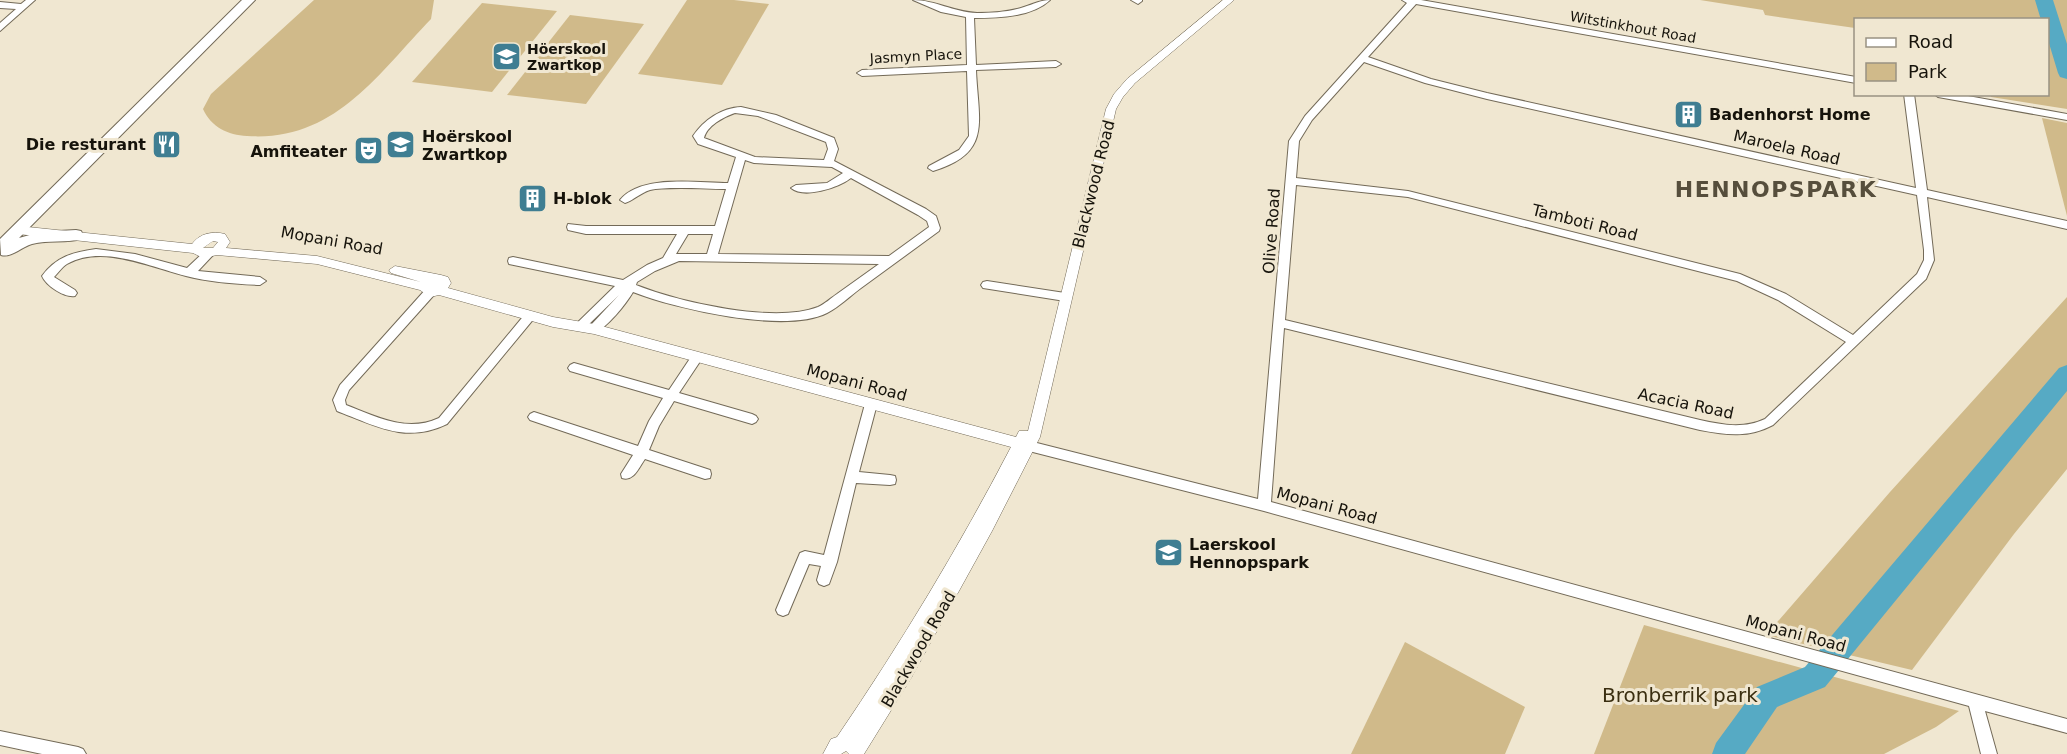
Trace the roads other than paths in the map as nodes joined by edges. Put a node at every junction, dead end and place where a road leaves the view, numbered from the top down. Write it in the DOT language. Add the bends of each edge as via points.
graph roads {
  1 [pos="249,0"];
  2 [pos="917,0"];
  3 [pos="1046,0"];
  4 [pos="1229,0"];
  5 [pos="1410,1"];
  6 [pos="28,3"];
  7 [pos="0,5"];
  8 [pos="970,16"];
  9 [pos="0,28"];
  10 [pos="1363,58"];
  11 [pos="1056,64"];
  12 [pos="973,66"];
  13 [pos="862,73"];
  14 [pos="1854,80"];
  15 [pos="1909,96"];
  16 [pos="1947,96"];
  17 [pos="2065,117"];
  18 [pos="741,156"];
  19 [pos="828,163"];
  20 [pos="933,168"];
  21 [pos="850,173"];
  22 [pos="1291,181"];
  23 [pos="732,186"];
  24 [pos="796,188"];
  25 [pos="1921,193"];
  26 [pos="625,200"];
  27 [pos="2067,225"];
  28 [pos="22,226"];
  29 [pos="572,227"];
  30 [pos="685,230"];
  31 [pos="719,230"];
  32 [pos="76,235"];
  33 [pos="0,248"];
  34 [pos="208,248"];
  35 [pos="0,255"];
  36 [pos="711,258"];
  37 [pos="668,260"];
  38 [pos="891,260"];
  39 [pos="513,261"];
  40 [pos="184,271"];
  41 [pos="260,281"];
  42 [pos="628,284"];
  43 [pos="987,285"];
  44 [pos="434,286"];
  45 [pos="71,293"];
  46 [pos="1065,297"];
  47 [pos="530,316"];
  48 [pos="1281,323"];
  49 [pos="584,327"];
  50 [pos="1855,342"];
  51 [pos="697,357"];
  52 [pos="574,368"];
  53 [pos="671,396"];
  54 [pos="871,404"];
  55 [pos="534,417"];
  56 [pos="752,419"];
  57 [pos="1024,444"];
  58 [pos="641,454"];
  59 [pos="627,474"];
  60 [pos="705,474"];
  61 [pos="853,477"];
  62 [pos="890,480"];
  63 [pos="1264,506"];
  64 [pos="830,562"];
  65 [pos="824,580"];
  66 [pos="783,610"];
  67 [pos="1975,700"];
  68 [pos="2067,726"];
  69 [pos="0,738"];
  70 [pos="847,751"];
  71 [pos="78,754"];
  72 [pos="1989,754"];
  1 -- 28 [label="main road"];
  2 -- 8 [label="street"];
  3 -- 8 [label="street" via="1026,10"];
  4 -- 46 [label="street, Blackwood Road" via="1118,96 1111,110"];
  5 -- 10 [label="street, Olive Road"];
  5 -- 14 [label="street, Witstinkhout Road"];
  6 -- 7 [label="street"];
  6 -- 9 [label="street"];
  8 -- 12 [label="street"];
  10 -- 22 [label="street, Olive Road" via="1299,131 1294,141"];
  10 -- 25 [label="street, Maroela Road" via="1487,96"];
  11 -- 12 [label="street, Jasmyn Place"];
  12 -- 13 [label="street, Jasmyn Place"];
  12 -- 20 [label="street" via="974,136 961,154"];
  15 -- 25 [label="street, Acacia Road"];
  16 -- 17 [label="street"];
  18 -- 19 [label="street"];
  18 -- 19 [label="street" via="699,140 702,130 729,112 750,111 830,140"];
  18 -- 23 [label="street"];
  19 -- 21 [label="street"];
  21 -- 24 [label="street" via="827,188"];
  21 -- 38 [label="street" via="922,212 935,225"];
  22 -- 48 [label="street, Olive Road"];
  22 -- 50 [label="street, Tamboti Road" via="1408,194 1740,278 1782,297"];
  23 -- 26 [label="street" via="651,186"];
  23 -- 31 [label="street"];
  25 -- 27 [label="street, Maroela Road"];
  25 -- 50 [label="street, Acacia Road" via="1929,250 1927,269"];
  28 -- 32 [label="street, Mopani Road"];
  28 -- 33 [label="main road"];
  28 -- 34 [label="street, Mopani Road"];
  29 -- 30 [label="street"];
  30 -- 31 [label="street"];
  30 -- 37 [label="street"];
  31 -- 36 [label="street"];
  32 -- 34 [label="street, Mopani Road"];
  32 -- 35 [label="main road" via="28,239"];
  34 -- 40 [label="street"];
  34 -- 44 [label="street, Mopani Road" via="317,260"];
  36 -- 37 [label="street"];
  36 -- 38 [label="street"];
  37 -- 42 [label="street"];
  38 -- 42 [label="street" via="823,310 810,315 738,315 657,297"];
  39 -- 42 [label="street"];
  40 -- 41 [label="street" via="225,280"];
  40 -- 45 [label="street" via="102,253 79,255 60,263 48,276"];
  42 -- 49 [label="street"];
  43 -- 46 [label="street"];
  44 -- 47 [label="street, Mopani Road"];
  44 -- 47 [label="street" via="344,388 339,400 341,408 408,431 434,426 443,421"];
  44 -- 49 [label="street, Mopani Road" via="567,319"];
  46 -- 57 [label="street, Blackwood Road" via="1035,429"];
  47 -- 49 [label="street, Mopani Road"];
  48 -- 50 [label="street, Acacia Road" via="1735,431 1760,428 1769,422"];
  48 -- 63 [label="street, Olive Road"];
  49 -- 51 [label="street, Mopani Road"];
  51 -- 53 [label="street"];
  51 -- 54 [label="street, Mopani Road"];
  52 -- 53 [label="street"];
  53 -- 56 [label="street"];
  53 -- 58 [label="street" via="653,424"];
  54 -- 57 [label="street, Mopani Road"];
  54 -- 61 [label="street"];
  55 -- 58 [label="street"];
  57 -- 63 [label="street, Mopani Road"];
  57 -- 70 [label="street, Blackwood Road" via="987,527 917,652"];
  58 -- 59 [label="street"];
  58 -- 60 [label="street"];
  61 -- 62 [label="street"];
  61 -- 64 [label="street"];
  63 -- 67 [label="street, Mopani Road"];
  64 -- 65 [label="street"];
  64 -- 66 [label="street" via="805,557"];
  67 -- 68 [label="street, Mopani Road"];
  67 -- 72 [label="street"];
  69 -- 71 [label="street"];
}
